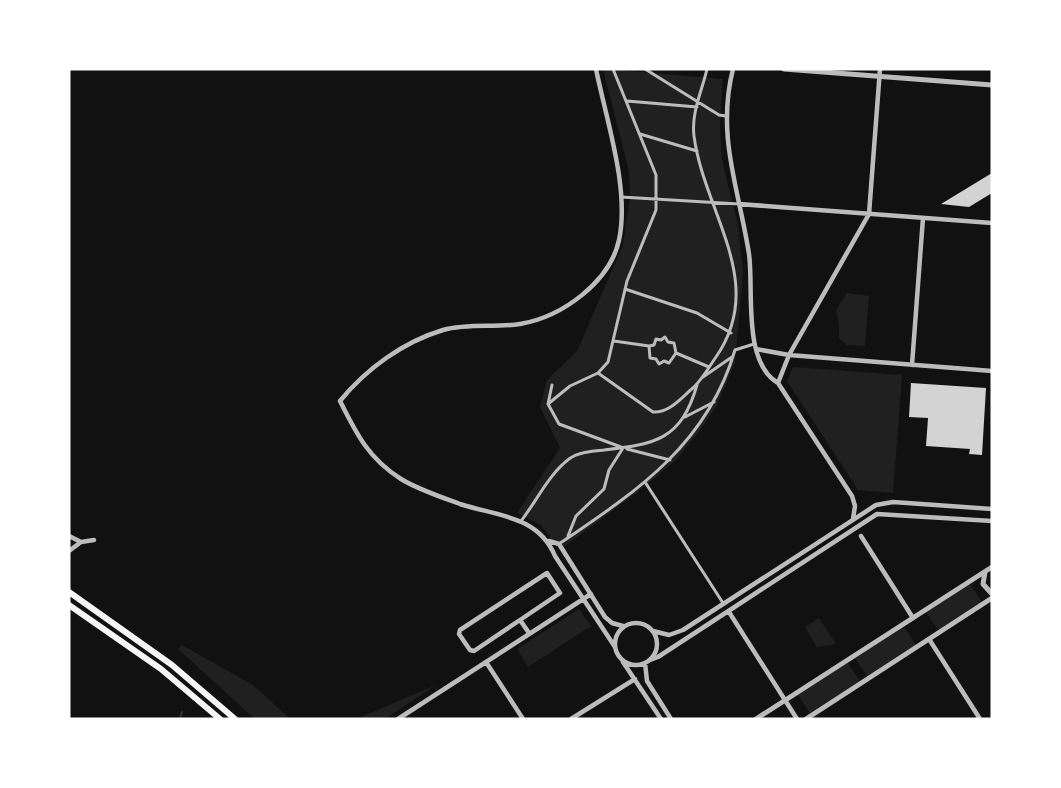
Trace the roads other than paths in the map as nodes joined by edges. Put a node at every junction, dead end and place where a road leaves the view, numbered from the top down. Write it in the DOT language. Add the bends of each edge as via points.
graph roads {
  1 [pos="596,69"];
  2 [pos="613,69"];
  3 [pos="645,69"];
  4 [pos="707,69"];
  5 [pos="733,69"];
  6 [pos="784,69"];
  7 [pos="880,69"];
  8 [pos="879,77"];
  9 [pos="992,85"];
  10 [pos="627,101"];
  11 [pos="698,101"];
  12 [pos="697,107"];
  13 [pos="726,116"];
  14 [pos="640,134"];
  15 [pos="697,151"];
  16 [pos="621,197"];
  17 [pos="657,200"];
  18 [pos="713,204"];
  19 [pos="739,204"];
  20 [pos="869,214"];
  21 [pos="923,218"];
  22 [pos="992,223"];
  23 [pos="625,289"];
  24 [pos="731,333"];
  25 [pos="614,341"];
  26 [pos="649,346"];
  27 [pos="755,347"];
  28 [pos="676,353"];
  29 [pos="789,355"];
  30 [pos="734,356"];
  31 [pos="912,365"];
  32 [pos="709,367"];
  33 [pos="992,371"];
  34 [pos="598,373"];
  35 [pos="702,378"];
  36 [pos="778,383"];
  37 [pos="697,384"];
  38 [pos="552,385"];
  39 [pos="714,402"];
  40 [pos="548,404"];
  41 [pos="684,417"];
  42 [pos="623,448"];
  43 [pos="670,460"];
  44 [pos="645,482"];
  45 [pos="992,501"];
  46 [pos="992,509"];
  47 [pos="853,519"];
  48 [pos="521,521"];
  49 [pos="992,521"];
  50 [pos="69,536"];
  51 [pos="861,536"];
  52 [pos="568,537"];
  53 [pos="94,540"];
  54 [pos="549,541"];
  55 [pos="81,542"];
  56 [pos="559,544"];
  57 [pos="69,551"];
  58 [pos="989,569"];
  59 [pos="69,592"];
  60 [pos="591,594"];
  61 [pos="992,594"];
  62 [pos="992,598"];
  63 [pos="583,600"];
  64 [pos="723,603"];
  65 [pos="69,605"];
  66 [pos="729,612"];
  67 [pos="913,618"];
  68 [pos="520,620"];
  69 [pos="624,626"];
  70 [pos="653,631"];
  71 [pos="529,633"];
  72 [pos="929,639"];
  73 [pos="615,648"];
  74 [pos="622,660"];
  75 [pos="647,661"];
  76 [pos="486,662"];
  77 [pos="635,679"];
  78 [pos="785,700"];
  79 [pos="220,719"];
  80 [pos="235,719"];
  81 [pos="398,719"];
  82 [pos="523,719"];
  83 [pos="571,719"];
  84 [pos="661,719"];
  85 [pos="671,719"];
  86 [pos="756,719"];
  87 [pos="797,719"];
  88 [pos="806,719"];
  89 [pos="980,719"];
  1 -- 16 [label="street"];
  2 -- 10 [label="street"];
  3 -- 11 [label="street"];
  4 -- 11 [label="street"];
  5 -- 13 [label="street"];
  6 -- 8 [label="street"];
  7 -- 8 [label="street"];
  8 -- 9 [label="street"];
  8 -- 20 [label="street"];
  10 -- 12 [label="street"];
  10 -- 14 [label="street"];
  11 -- 12 [label="street"];
  11 -- 13 [label="street"];
  12 -- 15 [label="street" via="693,126"];
  13 -- 19 [label="street" via="729,160"];
  14 -- 15 [label="street"];
  14 -- 17 [label="street" via="656,175"];
  15 -- 18 [label="street"];
  16 -- 17 [label="street"];
  16 -- 48 [label="street" via="619,240 588,293 520,324 467,324 412,343 368,372 340,401 363,447 401,479 460,504"];
  17 -- 18 [label="street"];
  17 -- 23 [label="street"];
  18 -- 19 [label="street"];
  18 -- 24 [label="street" via="737,281"];
  19 -- 20 [label="street"];
  19 -- 27 [label="street" via="749,257"];
  20 -- 21 [label="street"];
  20 -- 29 [label="street"];
  21 -- 22 [label="street"];
  21 -- 31 [label="street"];
  23 -- 24 [label="street" via="697,313"];
  23 -- 25 [label="street"];
  24 -- 32 [label="street"];
  25 -- 26 [label="street"];
  25 -- 34 [label="street" via="608,362"];
  26 -- 28 [label="street" via="656,339 665,338 674,344"];
  26 -- 28 [label="street" via="650,358 659,364 669,363"];
  27 -- 29 [label="street"];
  27 -- 30 [label="street" via="735,350"];
  27 -- 36 [label="street"];
  28 -- 32 [label="street"];
  29 -- 31 [label="street"];
  29 -- 36 [label="street"];
  30 -- 35 [label="street"];
  30 -- 39 [label="street"];
  31 -- 33 [label="street"];
  32 -- 35 [label="street"];
  34 -- 37 [label="street" via="653,412 671,407"];
  34 -- 40 [label="street" via="570,386"];
  35 -- 37 [label="street"];
  36 -- 47 [label="street" via="852,496"];
  37 -- 41 [label="street"];
  38 -- 40 [label="street"];
  39 -- 41 [label="street"];
  39 -- 43 [label="street"];
  40 -- 42 [label="street" via="554,419 567,429"];
  41 -- 42 [label="street" via="661,440"];
  42 -- 43 [label="street"];
  42 -- 48 [label="street" via="570,458"];
  42 -- 52 [label="street" via="609,470 604,489 576,516"];
  43 -- 44 [label="street"];
  44 -- 52 [label="street"];
  44 -- 64 [label="street"];
  45 -- 46 [label="street"];
  46 -- 47 [label="street" via="887,502"];
  47 -- 64 [label="street"];
  48 -- 54 [label="street"];
  49 -- 66 [label="street" via="877,514"];
  50 -- 55 [label="street"];
  51 -- 67 [label="street"];
  52 -- 56 [label="street"];
  53 -- 55 [label="street"];
  54 -- 56 [label="street"];
  54 -- 63 [label="street"];
  55 -- 57 [label="street"];
  56 -- 60 [label="street"];
  58 -- 61 [label="street" via="983,584"];
  58 -- 67 [label="street"];
  59 -- 80 [label="main road" via="164,658"];
  60 -- 63 [label="street"];
  60 -- 69 [label="street" via="608,621"];
  62 -- 72 [label="street"];
  63 -- 71 [label="street"];
  63 -- 73 [label="street"];
  64 -- 70 [label="street" via="679,632 664,635"];
  65 -- 79 [label="main road" via="161,669"];
  66 -- 75 [label="street"];
  66 -- 78 [label="street"];
  67 -- 78 [label="street"];
  68 -- 68 [label="street" via="560,593 551,574 459,634 474,651"];
  68 -- 71 [label="street"];
  69 -- 70 [label="street" via="639,623"];
  69 -- 73 [label="street" via="617,634"];
  70 -- 75 [label="street" via="657,646"];
  71 -- 76 [label="street"];
  72 -- 88 [label="street"];
  72 -- 89 [label="street"];
  73 -- 74 [label="street"];
  74 -- 75 [label="street" via="630,664"];
  74 -- 77 [label="street"];
  75 -- 85 [label="street" via="647,681"];
  76 -- 81 [label="street"];
  76 -- 82 [label="street"];
  77 -- 83 [label="street"];
  77 -- 84 [label="street"];
  78 -- 86 [label="street"];
  78 -- 87 [label="street"];
}
